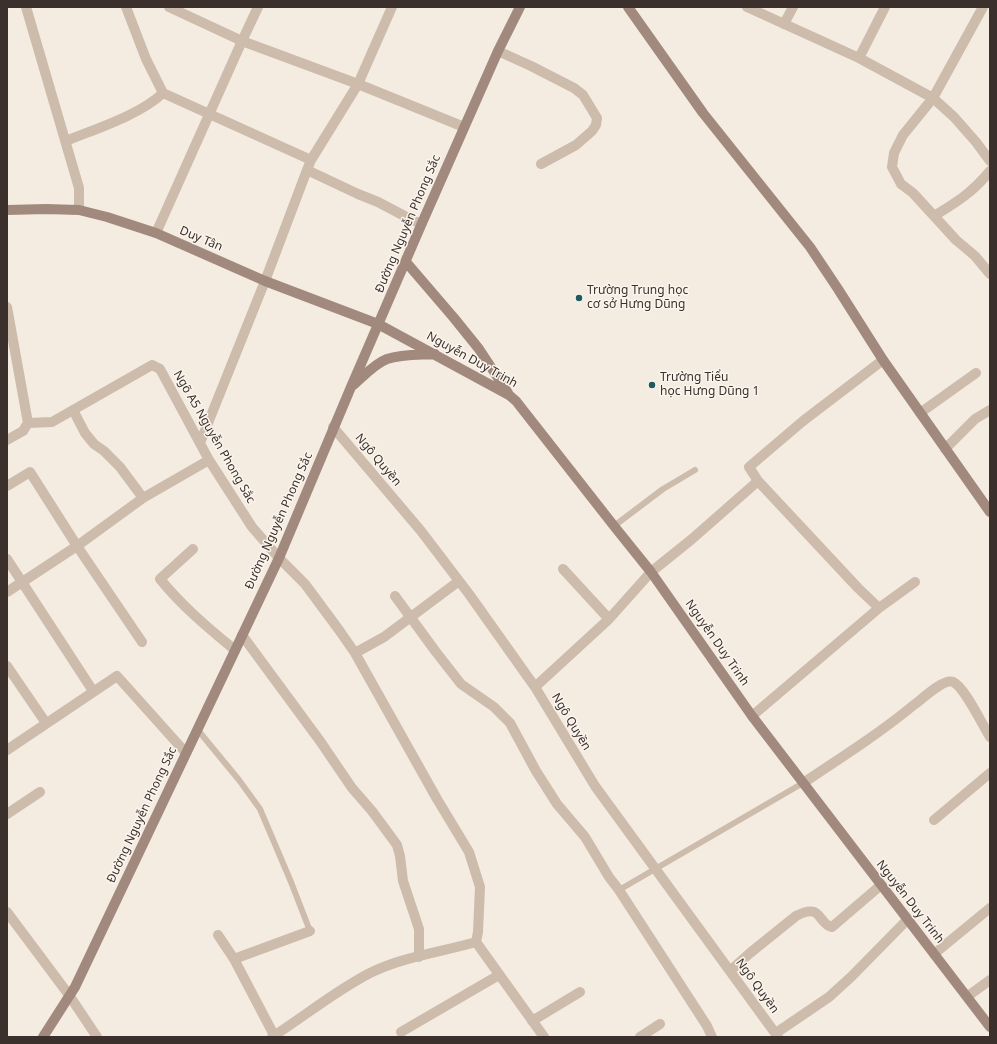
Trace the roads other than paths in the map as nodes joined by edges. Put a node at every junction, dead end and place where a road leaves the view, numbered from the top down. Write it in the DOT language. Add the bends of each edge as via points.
graph roads {
  1 [pos="27,7"];
  2 [pos="126,7"];
  3 [pos="169,7"];
  4 [pos="258,7"];
  5 [pos="520,7"];
  6 [pos="628,7"];
  7 [pos="747,7"];
  8 [pos="793,7"];
  9 [pos="885,7"];
  10 [pos="983,7"];
  11 [pos="390,8"];
  12 [pos="784,24"];
  13 [pos="242,40"];
  14 [pos="498,51"];
  15 [pos="859,58"];
  16 [pos="358,84"];
  17 [pos="163,93"];
  18 [pos="933,98"];
  19 [pos="210,113"];
  20 [pos="464,127"];
  21 [pos="66,141"];
  22 [pos="311,160"];
  23 [pos="990,161"];
  24 [pos="542,164"];
  25 [pos="307,170"];
  26 [pos="990,171"];
  27 [pos="7,210"];
  28 [pos="79,210"];
  29 [pos="934,216"];
  30 [pos="422,223"];
  31 [pos="156,233"];
  32 [pos="406,262"];
  33 [pos="990,274"];
  34 [pos="265,280"];
  35 [pos="7,307"];
  36 [pos="378,324"];
  37 [pos="436,354"];
  38 [pos="883,360"];
  39 [pos="976,373"];
  40 [pos="350,387"];
  41 [pos="509,395"];
  42 [pos="73,410"];
  43 [pos="990,410"];
  44 [pos="920,413"];
  45 [pos="28,423"];
  46 [pos="333,428"];
  47 [pos="7,440"];
  48 [pos="200,443"];
  49 [pos="945,450"];
  50 [pos="209,460"];
  51 [pos="696,470"];
  52 [pos="758,482"];
  53 [pos="7,486"];
  54 [pos="143,498"];
  55 [pos="990,512"];
  56 [pos="614,526"];
  57 [pos="77,546"];
  58 [pos="193,549"];
  59 [pos="279,558"];
  60 [pos="7,559"];
  61 [pos="563,569"];
  62 [pos="651,572"];
  63 [pos="459,581"];
  64 [pos="22,582"];
  65 [pos="915,582"];
  66 [pos="7,592"];
  67 [pos="395,596"];
  68 [pos="879,608"];
  69 [pos="410,618"];
  70 [pos="609,619"];
  71 [pos="242,636"];
  72 [pos="142,642"];
  73 [pos="235,650"];
  74 [pos="355,653"];
  75 [pos="7,668"];
  76 [pos="535,687"];
  77 [pos="93,691"];
  78 [pos="752,716"];
  79 [pos="46,723"];
  80 [pos="197,729"];
  81 [pos="990,737"];
  82 [pos="7,750"];
  83 [pos="186,753"];
  84 [pos="990,773"];
  85 [pos="803,783"];
  86 [pos="40,792"];
  87 [pos="7,814"];
  88 [pos="934,820"];
  89 [pos="657,869"];
  90 [pos="881,885"];
  91 [pos="619,890"];
  92 [pos="990,908"];
  93 [pos="7,912"];
  94 [pos="908,920"];
  95 [pos="310,931"];
  96 [pos="218,935"];
  97 [pos="476,942"];
  98 [pos="934,954"];
  99 [pos="419,957"];
  100 [pos="234,960"];
  101 [pos="730,971"];
  102 [pos="499,975"];
  103 [pos="990,980"];
  104 [pos="580,992"];
  105 [pos="69,995"];
  106 [pos="968,996"];
  107 [pos="532,1021"];
  108 [pos="660,1024"];
  109 [pos="990,1026"];
  110 [pos="401,1032"];
  111 [pos="777,1035"];
  112 [pos="43,1037"];
  113 [pos="97,1037"];
  114 [pos="274,1037"];
  115 [pos="544,1037"];
  116 [pos="640,1037"];
  117 [pos="712,1037"];
  1 -- 21 [label="street"];
  2 -- 17 [label="street" via="146,59"];
  3 -- 13 [label="street"];
  4 -- 13 [label="street"];
  5 -- 14 [label="street, Đường Nguyễn Phong Sắc"];
  6 -- 38 [label="street" via="702,113 810,247"];
  7 -- 12 [label="street"];
  8 -- 12 [label="street"];
  9 -- 15 [label="street"];
  10 -- 18 [label="street"];
  11 -- 16 [label="street"];
  12 -- 15 [label="street"];
  13 -- 16 [label="street"];
  13 -- 19 [label="street"];
  14 -- 20 [label="street, Đường Nguyễn Phong Sắc"];
  14 -- 24 [label="street" via="574,88 583,95 597,118 592,131 576,145"];
  15 -- 18 [label="street"];
  16 -- 20 [label="street"];
  16 -- 22 [label="street"];
  17 -- 19 [label="street"];
  17 -- 21 [label="street" via="137,110"];
  18 -- 23 [label="street" via="954,117"];
  18 -- 29 [label="street" via="903,135 894,153 892,167 901,184"];
  19 -- 22 [label="street"];
  19 -- 31 [label="street"];
  20 -- 30 [label="street, Đường Nguyễn Phong Sắc"];
  21 -- 28 [label="street" via="79,188"];
  22 -- 25 [label="street"];
  25 -- 30 [label="street"];
  25 -- 34 [label="street"];
  26 -- 29 [label="street" via="954,205"];
  27 -- 28 [label="street, Duy Tân"];
  28 -- 31 [label="street, Duy Tân"];
  29 -- 33 [label="street"];
  30 -- 32 [label="street, Đường Nguyễn Phong Sắc"];
  31 -- 34 [label="street, Duy Tân"];
  32 -- 36 [label="street, Đường Nguyễn Phong Sắc"];
  32 -- 41 [label="street" via="471,339"];
  34 -- 36 [label="street, Duy Tân"];
  34 -- 48 [label="street"];
  35 -- 45 [label="street"];
  36 -- 37 [label="street, Nguyễn Duy Trinh"];
  36 -- 40 [label="street, Đường Nguyễn Phong Sắc"];
  37 -- 40 [label="street" via="387,359"];
  37 -- 41 [label="street, Nguyễn Duy Trinh"];
  38 -- 44 [label="street"];
  38 -- 52 [label="street" via="803,421 749,467"];
  39 -- 44 [label="street"];
  40 -- 46 [label="street, Đường Nguyễn Phong Sắc"];
  41 -- 56 [label="street, Nguyễn Duy Trinh" via="522,407"];
  42 -- 45 [label="street, Ngõ A5 Nguyễn Phong Sắc" via="52,422"];
  42 -- 48 [label="street, Ngõ A5 Nguyễn Phong Sắc" via="152,365 160,369"];
  42 -- 54 [label="street" via="85,433 120,466"];
  43 -- 49 [label="street" via="975,419"];
  44 -- 49 [label="street"];
  45 -- 47 [label="street" via="23,431"];
  46 -- 59 [label="street, Đường Nguyễn Phong Sắc"];
  46 -- 63 [label="street, Ngô Quyền" via="421,531"];
  48 -- 50 [label="street, Ngõ A5 Nguyễn Phong Sắc"];
  49 -- 55 [label="street"];
  50 -- 54 [label="street"];
  50 -- 59 [label="street, Ngõ A5 Nguyễn Phong Sắc" via="252,527"];
  51 -- 56 [label="lane" via="663,489"];
  52 -- 62 [label="street"];
  52 -- 68 [label="street"];
  53 -- 57 [label="street" via="30,472"];
  54 -- 57 [label="street"];
  56 -- 62 [label="street, Nguyễn Duy Trinh"];
  57 -- 64 [label="street"];
  57 -- 72 [label="street"];
  58 -- 73 [label="street" via="160,579 176,599"];
  59 -- 71 [label="street, Đường Nguyễn Phong Sắc"];
  59 -- 74 [label="street, Ngõ A5 Nguyễn Phong Sắc" via="305,584"];
  60 -- 64 [label="street"];
  61 -- 70 [label="street"];
  62 -- 70 [label="street"];
  62 -- 78 [label="street, Nguyễn Duy Trinh"];
  63 -- 69 [label="street"];
  63 -- 76 [label="street, Ngô Quyền"];
  64 -- 66 [label="street"];
  64 -- 77 [label="street"];
  65 -- 68 [label="street"];
  67 -- 69 [label="street"];
  68 -- 78 [label="street"];
  69 -- 74 [label="street" via="384,638"];
  69 -- 91 [label="street" via="461,684 494,707 510,723 557,804 585,837"];
  70 -- 76 [label="street"];
  71 -- 73 [label="street, Đường Nguyễn Phong Sắc"];
  71 -- 99 [label="street" via="396,845 403,881 419,929"];
  73 -- 80 [label="street, Đường Nguyễn Phong Sắc"];
  74 -- 97 [label="street, Ngõ A5 Nguyễn Phong Sắc" via="469,852 480,887"];
  75 -- 79 [label="street"];
  76 -- 89 [label="street, Ngô Quyền" via="595,786"];
  77 -- 79 [label="street"];
  77 -- 83 [label="street" via="117,676"];
  78 -- 85 [label="street, Nguyễn Duy Trinh"];
  79 -- 82 [label="street"];
  80 -- 83 [label="street, Đường Nguyễn Phong Sắc"];
  80 -- 95 [label="lane" via="260,809"];
  81 -- 85 [label="street" via="957,684 947,681 898,719"];
  83 -- 105 [label="street, Đường Nguyễn Phong Sắc"];
  84 -- 88 [label="street"];
  85 -- 89 [label="lane"];
  85 -- 90 [label="street, Nguyễn Duy Trinh"];
  86 -- 87 [label="street"];
  89 -- 91 [label="lane"];
  89 -- 101 [label="street, Ngô Quyền"];
  90 -- 94 [label="street, Nguyễn Duy Trinh"];
  90 -- 101 [label="street" via="832,927 816,913 803,912"];
  91 -- 117 [label="street"];
  92 -- 98 [label="street"];
  93 -- 105 [label="street"];
  94 -- 98 [label="street, Nguyễn Duy Trinh"];
  94 -- 111 [label="street" via="829,997"];
  95 -- 100 [label="street"];
  96 -- 100 [label="street"];
  97 -- 99 [label="street"];
  97 -- 102 [label="street"];
  98 -- 106 [label="street, Nguyễn Duy Trinh"];
  99 -- 114 [label="street" via="394,963 370,973"];
  100 -- 114 [label="street"];
  101 -- 111 [label="street, Ngô Quyền"];
  102 -- 107 [label="street"];
  102 -- 110 [label="street"];
  103 -- 106 [label="street"];
  104 -- 107 [label="street"];
  105 -- 112 [label="street, Đường Nguyễn Phong Sắc"];
  105 -- 113 [label="street"];
  106 -- 109 [label="street, Nguyễn Duy Trinh"];
  107 -- 115 [label="street"];
  108 -- 116 [label="street"];
}
